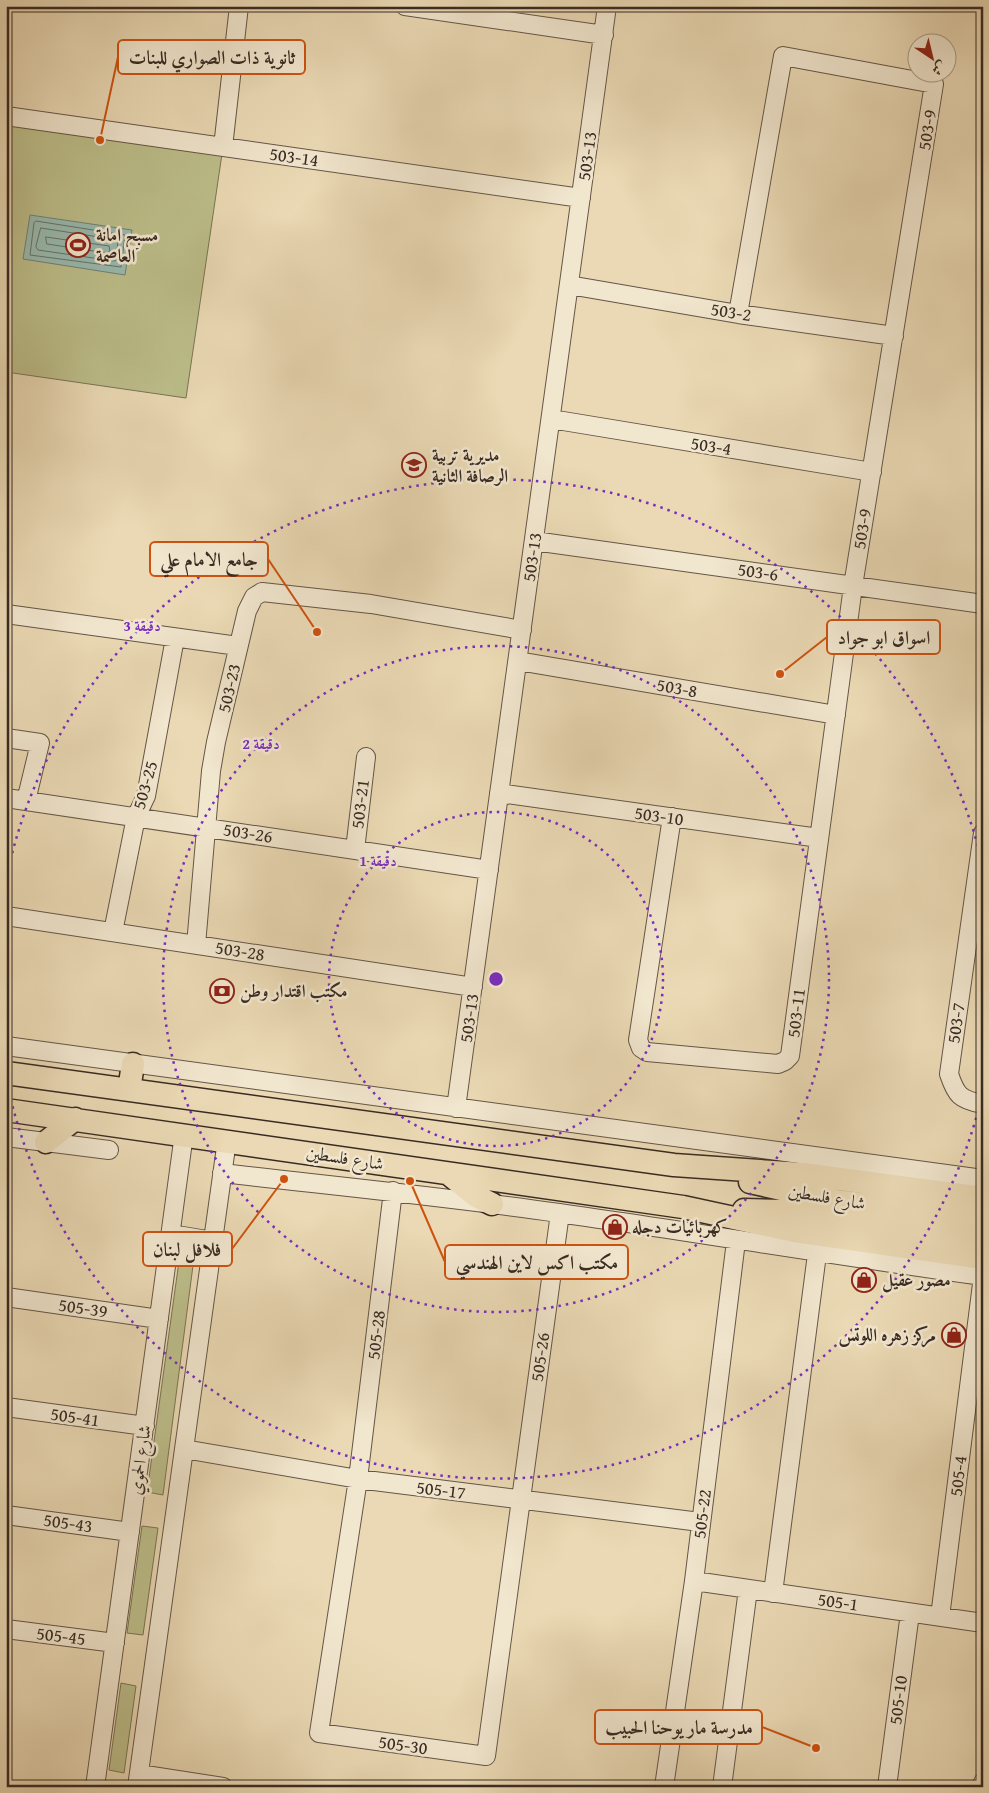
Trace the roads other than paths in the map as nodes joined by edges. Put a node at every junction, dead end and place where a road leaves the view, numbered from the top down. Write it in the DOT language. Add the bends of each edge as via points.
graph roads {
  1 [pos="239,6"];
  2 [pos="405,6"];
  3 [pos="607,6"];
  4 [pos="604,35"];
  5 [pos="6,116"];
  6 [pos="223,147"];
  7 [pos="581,198"];
  8 [pos="569,285"];
  9 [pos="738,314"];
  10 [pos="894,336"];
  11 [pos="551,419"];
  12 [pos="872,472"];
  13 [pos="534,541"];
  14 [pos="853,586"];
  15 [pos="983,604"];
  16 [pos="6,614"];
  17 [pos="522,630"];
  18 [pos="176,638"];
  19 [pos="238,646"];
  20 [pos="518,661"];
  21 [pos="836,715"];
  22 [pos="6,738"];
  23 [pos="366,757"];
  24 [pos="499,793"];
  25 [pos="6,798"];
  26 [pos="26,801"];
  27 [pos="136,817"];
  28 [pos="672,818"];
  29 [pos="208,827"];
  30 [pos="983,833"];
  31 [pos="819,838"];
  32 [pos="355,850"];
  33 [pos="489,870"];
  34 [pos="6,916"];
  35 [pos="113,932"];
  36 [pos="196,945"];
  37 [pos="473,987"];
  38 [pos="6,1046"];
  39 [pos="133,1064"];
  40 [pos="6,1073"];
  41 [pos="129,1090"];
  42 [pos="983,1104"];
  43 [pos="456,1108"];
  44 [pos="6,1110"];
  45 [pos="75,1119"];
  46 [pos="184,1134"];
  47 [pos="6,1137"];
  48 [pos="227,1140"];
  49 [pos="46,1142"];
  50 [pos="108,1150"];
  51 [pos="674,1165"];
  52 [pos="222,1172"];
  53 [pos="449,1174"];
  54 [pos="983,1179"];
  55 [pos="393,1191"];
  56 [pos="983,1198"];
  57 [pos="492,1204"];
  58 [pos="683,1207"];
  59 [pos="835,1209"];
  60 [pos="560,1214"];
  61 [pos="983,1220"];
  62 [pos="171,1234"];
  63 [pos="983,1237"];
  64 [pos="213,1241"];
  65 [pos="736,1241"];
  66 [pos="817,1254"];
  67 [pos="983,1258"];
  68 [pos="983,1276"];
  69 [pos="6,1297"];
  70 [pos="159,1319"];
  71 [pos="6,1407"];
  72 [pos="145,1426"];
  73 [pos="184,1449"];
  74 [pos="358,1480"];
  75 [pos="520,1500"];
  76 [pos="6,1515"];
  77 [pos="700,1522"];
  78 [pos="130,1532"];
  79 [pos="694,1581"];
  80 [pos="748,1589"];
  81 [pos="773,1593"];
  82 [pos="910,1613"];
  83 [pos="940,1617"];
  84 [pos="983,1623"];
  85 [pos="6,1629"];
  86 [pos="115,1643"];
  87 [pos="138,1781"];
  88 [pos="983,1782"];
  89 [pos="96,1787"];
  90 [pos="223,1787"];
  91 [pos="664,1787"];
  92 [pos="722,1787"];
  93 [pos="887,1787"];
  94 [pos="982,1787"];
  1 -- 6 [label="street"];
  2 -- 4 [label="street"];
  3 -- 4 [label="street, 503-13"];
  4 -- 7 [label="street, 503-13"];
  5 -- 6 [label="street, 503-14"];
  6 -- 7 [label="street, 503-14"];
  7 -- 8 [label="street, 503-13"];
  8 -- 9 [label="street, 503-2"];
  8 -- 11 [label="street, 503-13"];
  9 -- 10 [label="street, 503-2"];
  9 -- 10 [label="street, 503-9" via="783,56 934,84"];
  10 -- 12 [label="street, 503-9"];
  11 -- 12 [label="street, 503-4"];
  11 -- 13 [label="street, 503-13"];
  12 -- 14 [label="street, 503-9"];
  13 -- 14 [label="street, 503-6"];
  13 -- 17 [label="street, 503-13"];
  14 -- 15 [label="street, 503-6"];
  14 -- 21 [label="street, 503-11"];
  16 -- 18 [label="street"];
  17 -- 19 [label="street, 503-23" via="371,604 262,592 254,597 247,611"];
  17 -- 20 [label="street, 503-13"];
  18 -- 19 [label="street"];
  18 -- 27 [label="street, 503-25" via="146,796"];
  19 -- 29 [label="street, 503-23" via="211,771"];
  20 -- 21 [label="street, 503-8"];
  20 -- 24 [label="street, 503-13"];
  21 -- 31 [label="street, 503-11"];
  22 -- 26 [label="street" via="40,743"];
  23 -- 32 [label="street, 503-21"];
  24 -- 28 [label="street, 503-10"];
  24 -- 33 [label="street, 503-13"];
  25 -- 26 [label="street, 503-26"];
  26 -- 27 [label="street, 503-26"];
  27 -- 29 [label="street, 503-26"];
  27 -- 35 [label="street, 503-25"];
  28 -- 31 [label="street, 503-10"];
  28 -- 31 [label="street, 503-11" via="638,1040 647,1052 778,1064 790,1056"];
  29 -- 32 [label="street, 503-26"];
  29 -- 36 [label="street, 503-23"];
  30 -- 42 [label="street, 503-7" via="948,1074 954,1090 966,1101"];
  32 -- 33 [label="street, 503-26"];
  33 -- 37 [label="street, 503-13"];
  34 -- 35 [label="street, 503-28"];
  35 -- 36 [label="street, 503-28"];
  36 -- 37 [label="street, 503-28"];
  37 -- 43 [label="street, 503-13"];
  38 -- 39 [label="street"];
  39 -- 41 [label="main road"];
  39 -- 43 [label="street"];
  40 -- 41 [label="main road, شارع فلسطين"];
  41 -- 51 [label="main road, شارع فلسطين"];
  43 -- 54 [label="street"];
  44 -- 45 [label="main road, شارع فلسطين"];
  45 -- 46 [label="main road, شارع فلسطين"];
  45 -- 49 [label="main road"];
  46 -- 48 [label="main road, شارع فلسطين"];
  46 -- 62 [label="street, شارع الحموي"];
  47 -- 49 [label="street"];
  48 -- 52 [label="street"];
  48 -- 53 [label="main road, شارع فلسطين"];
  49 -- 50 [label="street"];
  51 -- 56 [label="main road, شارع فلسطين" via="802,1174"];
  51 -- 59 [label="main road, شارع فلسطين"];
  52 -- 55 [label="street"];
  52 -- 64 [label="street"];
  53 -- 57 [label="main road" via="476,1196"];
  53 -- 58 [label="main road, شارع فلسطين"];
  55 -- 57 [label="street"];
  55 -- 74 [label="street, 505-28"];
  57 -- 60 [label="street"];
  58 -- 59 [label="main road, شارع فلسطين" via="782,1211"];
  58 -- 67 [label="main road, شارع فلسطين" via="794,1232"];
  59 -- 61 [label="main road, شارع فلسطين"];
  59 -- 63 [label="main road, شارع فلسطين"];
  60 -- 65 [label="street"];
  60 -- 75 [label="street, 505-26"];
  62 -- 64 [label="street"];
  62 -- 70 [label="street, شارع الحموي"];
  64 -- 73 [label="street"];
  65 -- 66 [label="street"];
  65 -- 77 [label="street, 505-22"];
  66 -- 68 [label="street"];
  66 -- 81 [label="street"];
  68 -- 83 [label="street, 505-4"];
  69 -- 70 [label="street, 505-39"];
  70 -- 72 [label="street, شارع الحموي"];
  71 -- 72 [label="street, 505-41"];
  72 -- 78 [label="street, شارع الحموي"];
  73 -- 74 [label="street, 505-17"];
  73 -- 87 [label="street"];
  74 -- 75 [label="street, 505-17"];
  74 -- 75 [label="street, 505-30" via="320,1733 486,1756"];
  75 -- 77 [label="street, 505-17"];
  76 -- 78 [label="street, 505-43"];
  77 -- 79 [label="street, 505-22"];
  78 -- 86 [label="street, شارع الحموي"];
  79 -- 80 [label="street, 505-1"];
  79 -- 91 [label="street, 505-22"];
  80 -- 81 [label="street, 505-1"];
  80 -- 92 [label="street"];
  81 -- 82 [label="street, 505-1"];
  82 -- 83 [label="street, 505-1"];
  82 -- 93 [label="street, 505-10"];
  83 -- 84 [label="street, 505-1"];
  85 -- 86 [label="street, 505-45"];
  86 -- 89 [label="street, شارع الحموي"];
  87 -- 90 [label="street"];
  88 -- 94 [label="street"];
}
